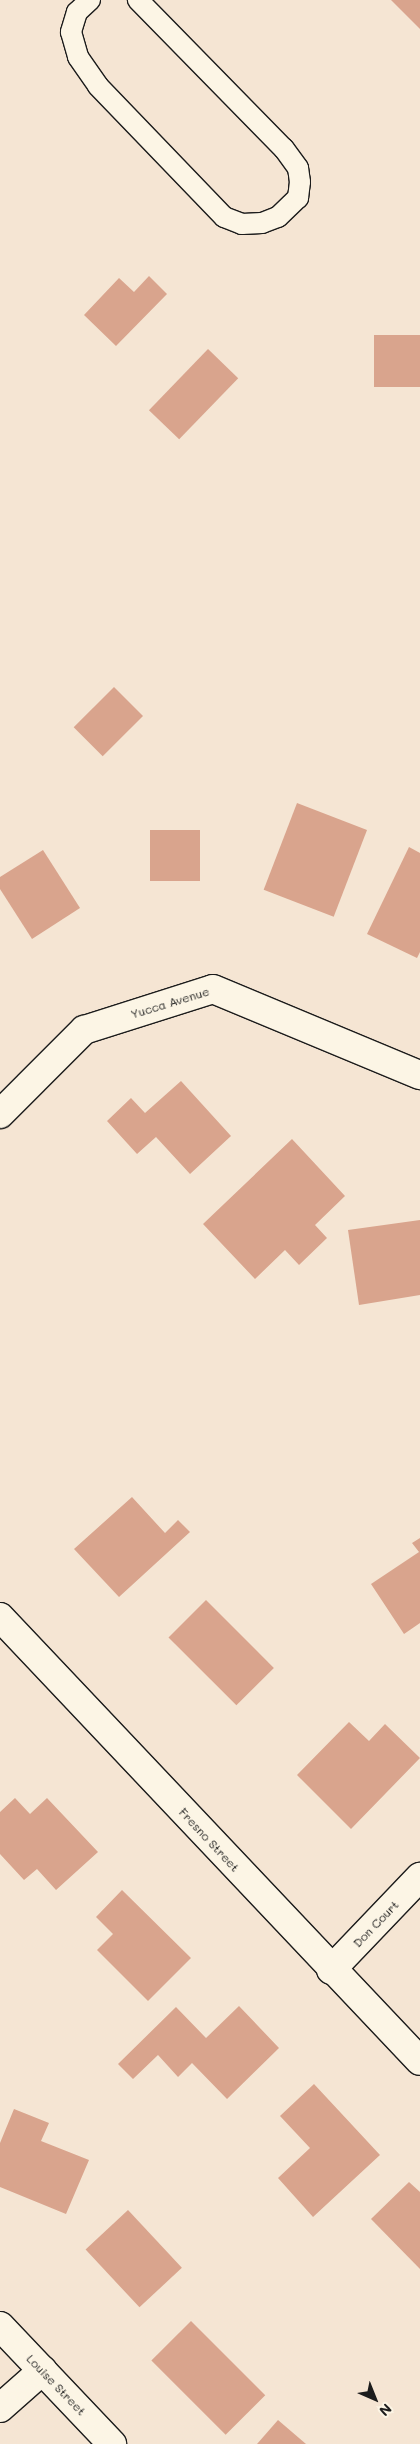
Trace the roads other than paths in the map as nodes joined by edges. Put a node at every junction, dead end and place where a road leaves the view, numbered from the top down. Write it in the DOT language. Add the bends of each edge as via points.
graph roads {
  1 [pos="90,0"];
  2 [pos="138,0"];
  3 [pos="420,1075"];
  4 [pos="0,1114"];
  5 [pos="0,1617"];
  6 [pos="420,1877"];
  7 [pos="331,1970"];
  8 [pos="420,2061"];
  9 [pos="0,2326"];
  10 [pos="42,2370"];
  11 [pos="0,2408"];
  12 [pos="112,2444"];
  1 -- 2 [label="lane" via="77,12 71,32 78,57 98,86 224,218 242,224 262,223 278,217 298,198 298,168"];
  3 -- 4 [label="street, Yucca Avenue" via="213,989 84,1030"];
  5 -- 7 [label="street, Fresno Street"];
  6 -- 7 [label="street, Don Court"];
  7 -- 8 [label="street, Fresno Street"];
  9 -- 10 [label="street, Louise Street"];
  10 -- 11 [label="street"];
  10 -- 12 [label="street, Louise Street"];
}
